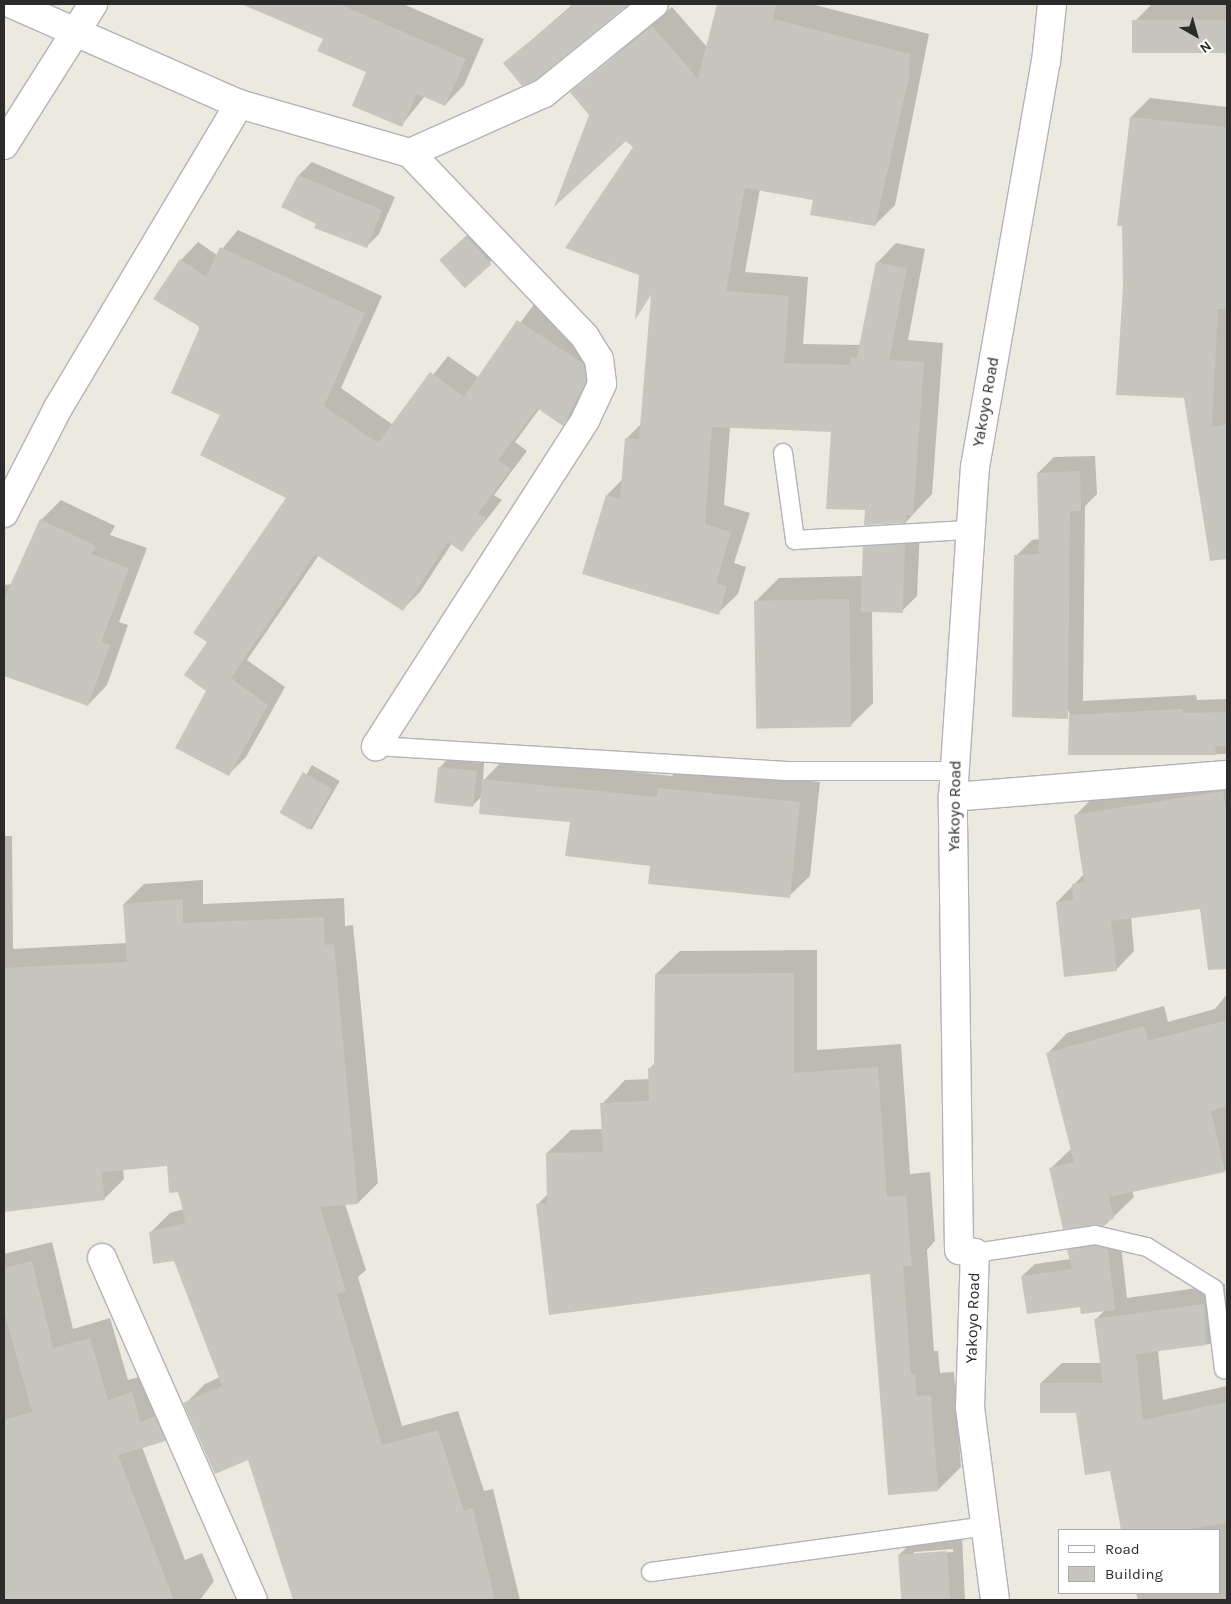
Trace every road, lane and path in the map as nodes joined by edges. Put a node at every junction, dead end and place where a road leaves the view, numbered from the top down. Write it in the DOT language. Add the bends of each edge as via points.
graph roads {
  1 [pos="12,4"];
  2 [pos="93,4"];
  3 [pos="654,4"];
  4 [pos="1052,4"];
  5 [pos="72,32"];
  6 [pos="239,104"];
  7 [pos="4,145"];
  8 [pos="410,153"];
  9 [pos="783,454"];
  10 [pos="4,513"];
  11 [pos="971,530"];
  12 [pos="376,746"];
  13 [pos="1227,774"];
  14 [pos="954,784"];
  15 [pos="975,1253"];
  16 [pos="102,1258"];
  17 [pos="1224,1369"];
  18 [pos="989,1526"];
  19 [pos="651,1572"];
  20 [pos="253,1600"];
  21 [pos="995,1600"];
  1 -- 5 [label="street"];
  2 -- 5 [label="street"];
  3 -- 8 [label="street" via="544,92"];
  4 -- 11 [label="street, Yakoyo Road" via="1046,62 974,467"];
  5 -- 6 [label="street"];
  5 -- 7 [label="street"];
  6 -- 8 [label="street"];
  6 -- 10 [label="street" via="58,408"];
  8 -- 12 [label="street" via="585,337 599,359 602,384 586,419"];
  9 -- 11 [label="lane" via="795,540"];
  11 -- 14 [label="street, Yakoyo Road"];
  12 -- 14 [label="lane"];
  13 -- 14 [label="street"];
  14 -- 15 [label="street, Yakoyo Road" via="960,1250"];
  15 -- 17 [label="lane" via="1095,1235 1146,1248 1214,1289"];
  15 -- 18 [label="street, Yakoyo Road" via="970,1408"];
  16 -- 20 [label="street"];
  18 -- 19 [label="lane"];
  18 -- 21 [label="street, Yakoyo Road"];
}
